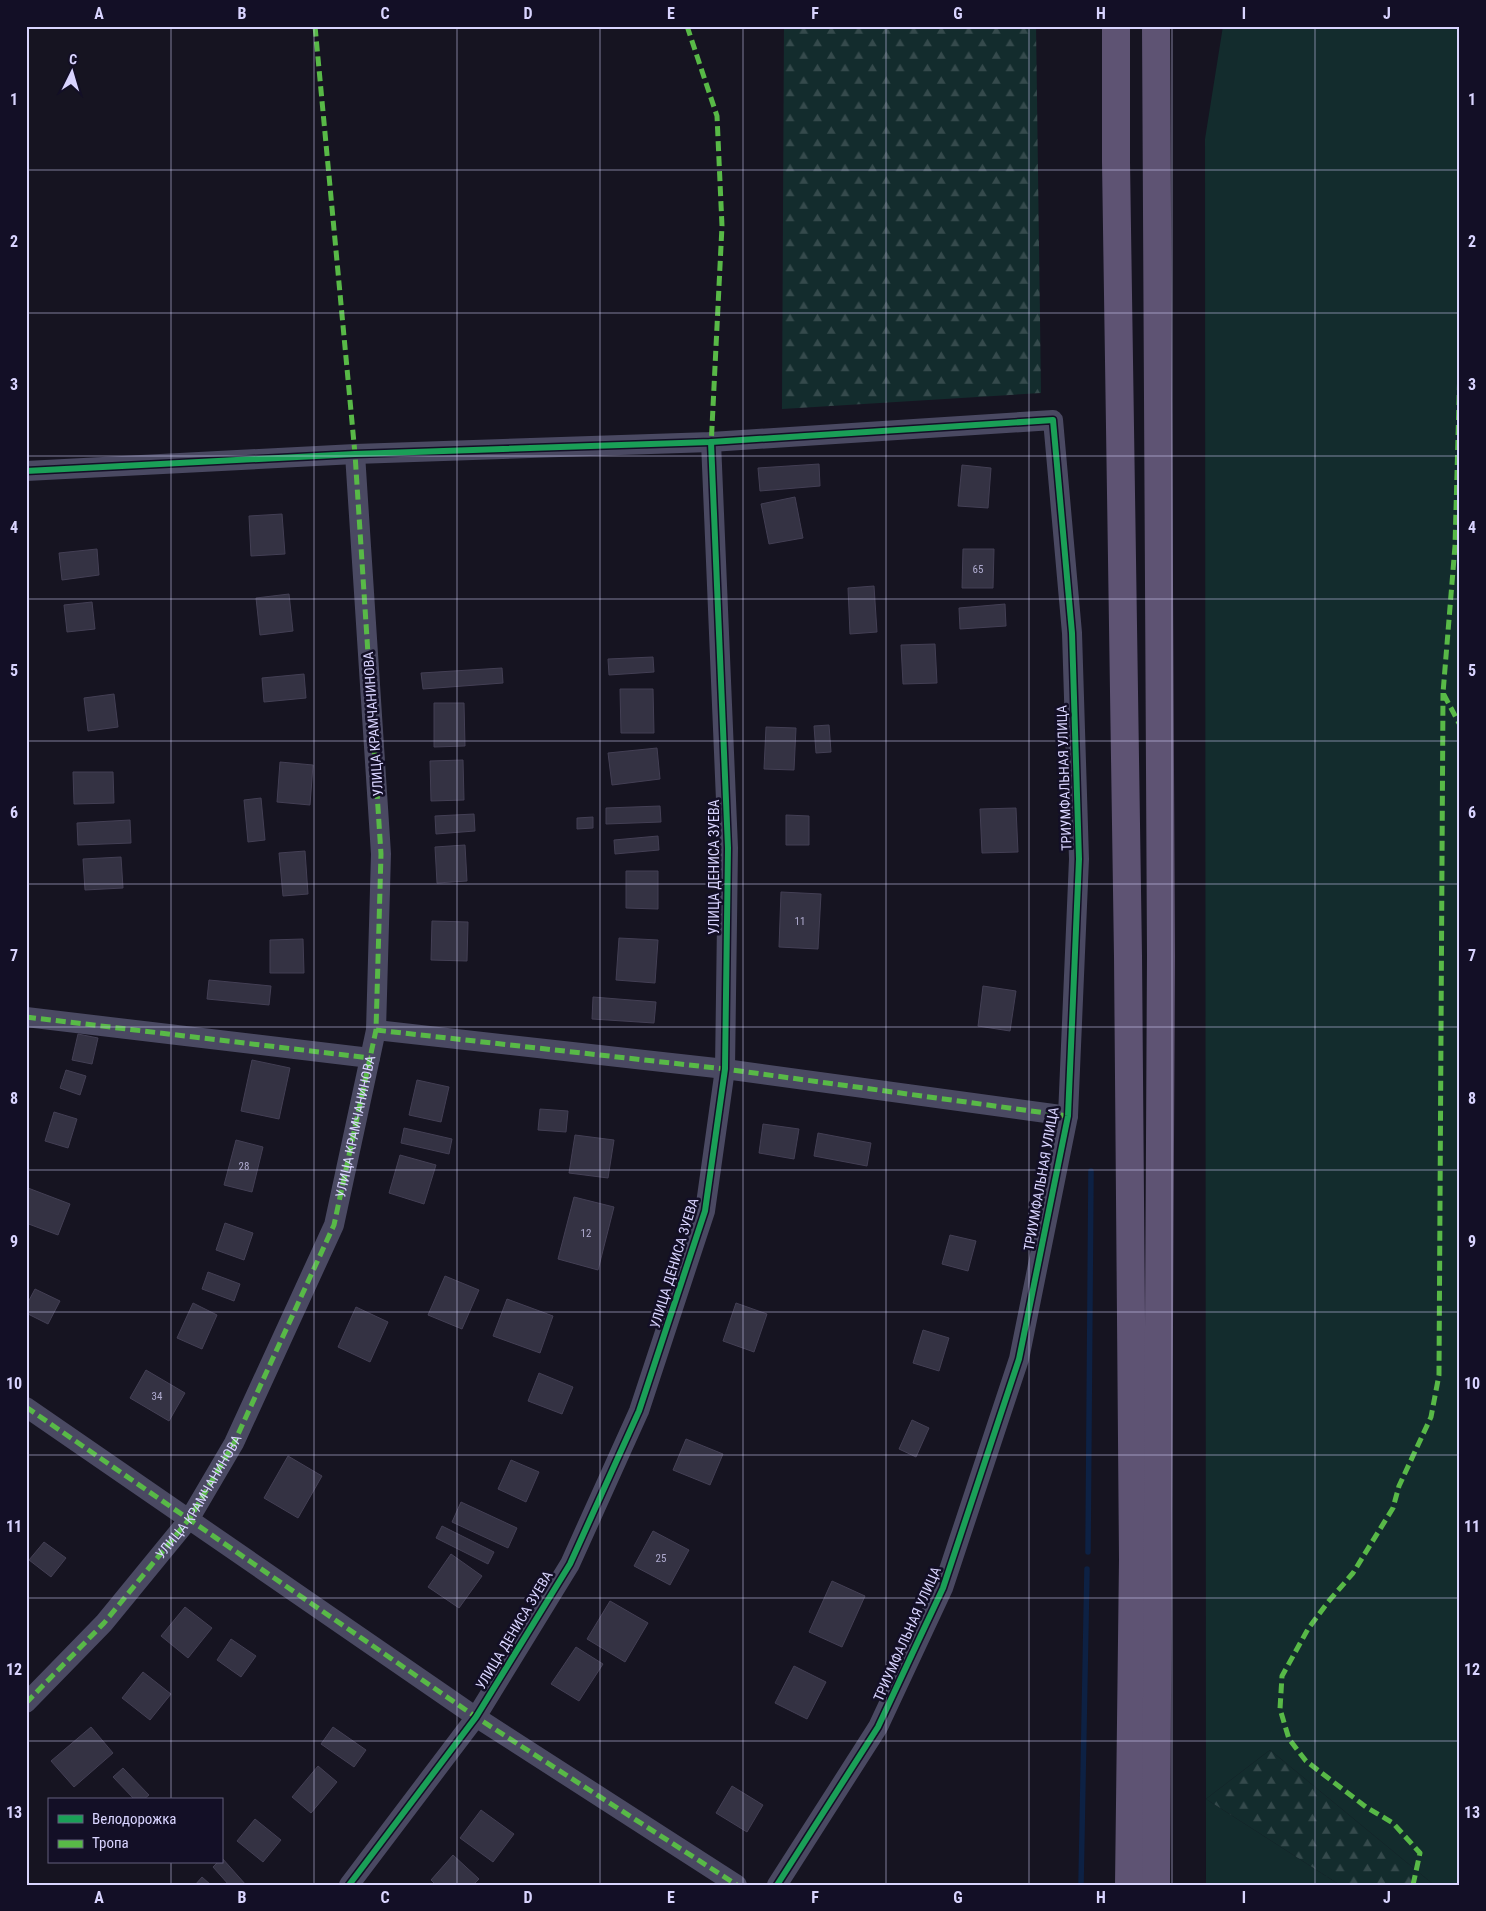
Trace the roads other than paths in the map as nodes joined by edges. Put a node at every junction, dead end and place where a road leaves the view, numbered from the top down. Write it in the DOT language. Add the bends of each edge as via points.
graph roads {
  1 [pos="1116,26"];
  2 [pos="1156,26"];
  3 [pos="711,442"];
  4 [pos="355,454"];
  5 [pos="26,471"];
  6 [pos="26,1017"];
  7 [pos="376,1030"];
  8 [pos="370,1058"];
  9 [pos="725,1069"];
  10 [pos="1068,1116"];
  11 [pos="26,1407"];
  12 [pos="190,1518"];
  13 [pos="26,1703"];
  14 [pos="476,1717"];
  15 [pos="348,1885"];
  16 [pos="737,1885"];
  17 [pos="777,1885"];
  18 [pos="1129,1885"];
  19 [pos="1156,1885"];
  1 -- 18 [label="main road" via="1133,1530"];
  2 -- 19 [label="main road" via="1160,946"];
  3 -- 4 [label="street"];
  3 -- 9 [label="street, УЛИЦА ДЕНИСА ЗУЕВА" via="728,848"];
  3 -- 10 [label="street, ТРИУМФАЛЬНАЯ УЛИЦА" via="1053,420 1072,633 1079,859"];
  4 -- 5 [label="street"];
  4 -- 7 [label="street, УЛИЦА КРАМЧАНИНОВА" via="381,854"];
  6 -- 8 [label="street"];
  7 -- 8 [label="street, УЛИЦА КРАМЧАНИНОВА"];
  7 -- 9 [label="street"];
  8 -- 12 [label="street, УЛИЦА КРАМЧАНИНОВА" via="334,1225 234,1443"];
  9 -- 10 [label="street"];
  9 -- 14 [label="street, УЛИЦА ДЕНИСА ЗУЕВА" via="706,1211 639,1411 570,1564"];
  10 -- 17 [label="street, ТРИУМФАЛЬНАЯ УЛИЦА" via="1019,1359 943,1588 878,1727"];
  11 -- 12 [label="street"];
  12 -- 13 [label="street, УЛИЦА КРАМЧАНИНОВА" via="104,1623"];
  12 -- 14 [label="street"];
  14 -- 15 [label="street, УЛИЦА ДЕНИСА ЗУЕВА"];
  14 -- 16 [label="street"];
}
